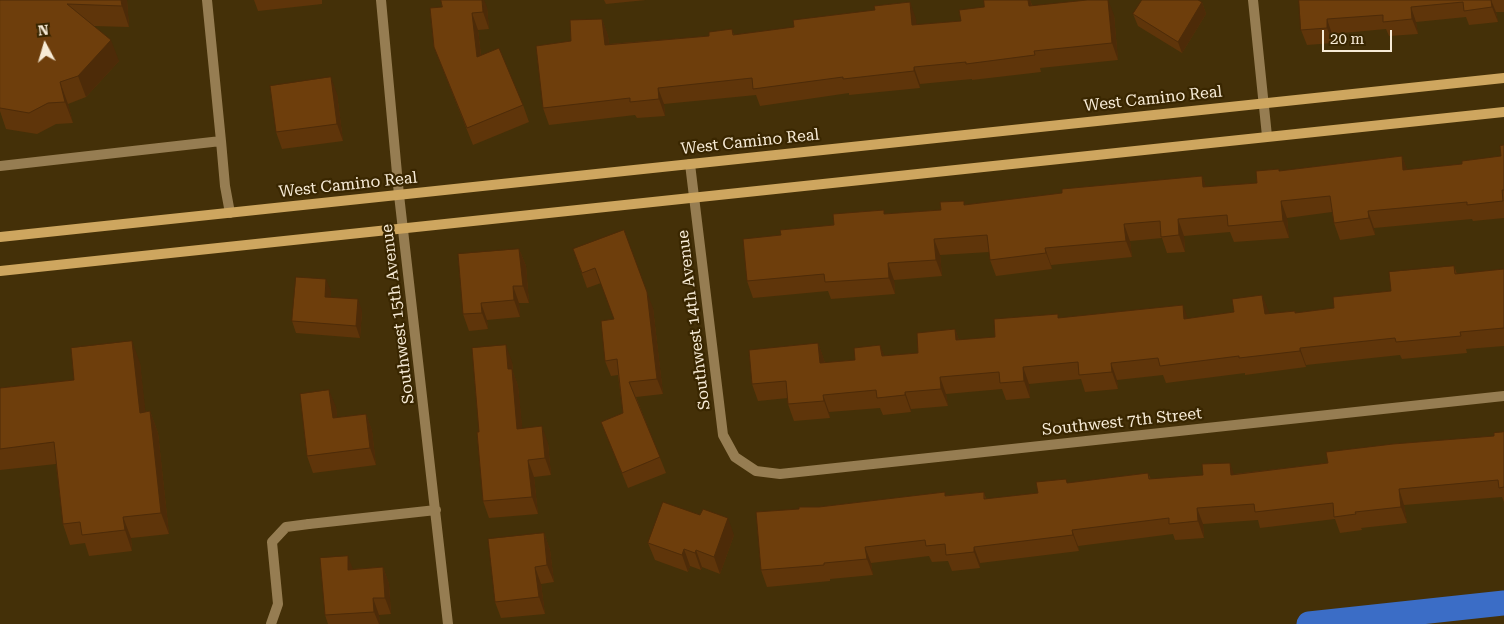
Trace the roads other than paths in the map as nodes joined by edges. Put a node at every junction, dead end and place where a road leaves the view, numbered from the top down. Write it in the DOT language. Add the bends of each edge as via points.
graph roads {
  1 [pos="207,0"];
  2 [pos="381,0"];
  3 [pos="1254,0"];
  4 [pos="1504,78"];
  5 [pos="1263,103"];
  6 [pos="1504,112"];
  7 [pos="1267,136"];
  8 [pos="221,141"];
  9 [pos="690,164"];
  10 [pos="0,166"];
  11 [pos="400,195"];
  12 [pos="695,198"];
  13 [pos="230,213"];
  14 [pos="403,229"];
  15 [pos="0,237"];
  16 [pos="0,271"];
  17 [pos="1504,396"];
  18 [pos="746,464"];
  19 [pos="436,510"];
  20 [pos="271,624"];
  21 [pos="448,624"];
  1 -- 8 [label="street"];
  2 -- 11 [label="street, Southwest 15th Avenue"];
  3 -- 5 [label="street"];
  4 -- 5 [label="street, West Camino Real"];
  5 -- 7 [label="street"];
  5 -- 9 [label="street, West Camino Real"];
  6 -- 7 [label="street"];
  7 -- 12 [label="street"];
  8 -- 10 [label="street"];
  8 -- 13 [label="street"];
  9 -- 11 [label="street, West Camino Real"];
  9 -- 12 [label="street, Southwest 14th Avenue"];
  11 -- 13 [label="street, West Camino Real"];
  11 -- 14 [label="street, Southwest 15th Avenue"];
  12 -- 14 [label="street"];
  12 -- 18 [label="street, Southwest 14th Avenue" via="723,435 735,457"];
  13 -- 15 [label="street, West Camino Real"];
  14 -- 16 [label="street"];
  14 -- 19 [label="street, Southwest 15th Avenue"];
  17 -- 18 [label="street, Southwest 7th Street" via="780,474 756,471"];
  19 -- 20 [label="street" via="286,527 272,542 278,604"];
  19 -- 21 [label="street, Southwest 15th Avenue"];
}
